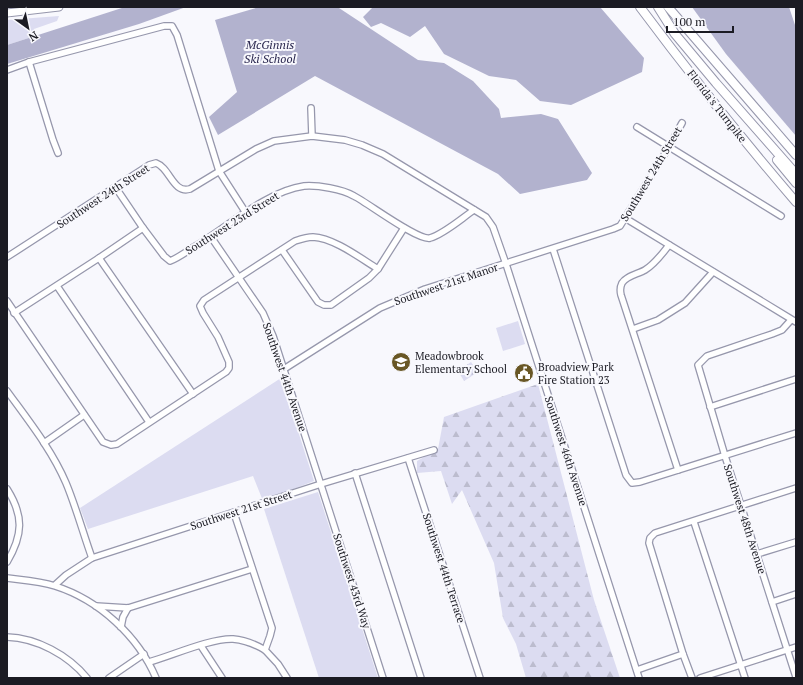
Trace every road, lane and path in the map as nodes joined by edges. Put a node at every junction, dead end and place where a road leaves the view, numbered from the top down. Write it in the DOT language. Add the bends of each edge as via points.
graph roads {
  1 [pos="59,7"];
  2 [pos="635,7"];
  3 [pos="640,7"];
  4 [pos="658,7"];
  5 [pos="668,7"];
  6 [pos="7,13"];
  7 [pos="666,41"];
  8 [pos="29,62"];
  9 [pos="7,70"];
  10 [pos="716,83"];
  11 [pos="311,108"];
  12 [pos="682,123"];
  13 [pos="637,127"];
  14 [pos="312,136"];
  15 [pos="669,147"];
  16 [pos="58,153"];
  17 [pos="796,155"];
  18 [pos="219,171"];
  19 [pos="796,174"];
  20 [pos="796,183"];
  21 [pos="116,188"];
  22 [pos="796,202"];
  23 [pos="474,210"];
  24 [pos="246,213"];
  25 [pos="781,216"];
  26 [pos="625,218"];
  27 [pos="143,228"];
  28 [pos="404,228"];
  29 [pos="211,237"];
  30 [pos="669,245"];
  31 [pos="553,249"];
  32 [pos="282,250"];
  33 [pos="7,257"];
  34 [pos="99,258"];
  35 [pos="506,264"];
  36 [pos="378,269"];
  37 [pos="713,272"];
  38 [pos="240,278"];
  39 [pos="57,286"];
  40 [pos="7,301"];
  41 [pos="14,313"];
  42 [pos="794,321"];
  43 [pos="633,328"];
  44 [pos="284,369"];
  45 [pos="796,379"];
  46 [pos="7,391"];
  47 [pos="193,394"];
  48 [pos="710,407"];
  49 [pos="84,415"];
  50 [pos="149,422"];
  51 [pos="796,433"];
  52 [pos="44,443"];
  53 [pos="434,450"];
  54 [pos="725,456"];
  55 [pos="408,458"];
  56 [pos="678,470"];
  57 [pos="355,473"];
  58 [pos="320,484"];
  59 [pos="796,488"];
  60 [pos="7,490"];
  61 [pos="742,506"];
  62 [pos="234,513"];
  63 [pos="694,522"];
  64 [pos="796,542"];
  65 [pos="756,554"];
  66 [pos="92,558"];
  67 [pos="7,562"];
  68 [pos="252,569"];
  69 [pos="7,578"];
  70 [pos="55,586"];
  71 [pos="796,594"];
  72 [pos="772,602"];
  73 [pos="96,606"];
  74 [pos="128,608"];
  75 [pos="121,627"];
  76 [pos="7,637"];
  77 [pos="201,646"];
  78 [pos="796,647"];
  79 [pos="265,650"];
  80 [pos="787,650"];
  81 [pos="144,654"];
  82 [pos="683,654"];
  83 [pos="149,662"];
  84 [pos="741,665"];
  85 [pos="637,670"];
  86 [pos="796,677"];
  87 [pos="87,678"];
  88 [pos="109,678"];
  89 [pos="156,678"];
  90 [pos="222,678"];
  91 [pos="287,678"];
  92 [pos="383,678"];
  93 [pos="421,678"];
  94 [pos="480,678"];
  95 [pos="639,678"];
  96 [pos="692,678"];
  97 [pos="700,678"];
  98 [pos="745,678"];
  1 -- 6 [label="main road"];
  2 -- 7 [label="highway"];
  3 -- 7 [label="highway, Florida's Turnpike"];
  4 -- 10 [label="highway" via="675,34"];
  5 -- 17 [label="highway"];
  7 -- 22 [label="highway, Florida's Turnpike"];
  8 -- 9 [label="street"];
  8 -- 16 [label="street"];
  8 -- 18 [label="street" via="172,26"];
  10 -- 19 [label="highway"];
  10 -- 20 [label="highway"];
  11 -- 14 [label="street"];
  12 -- 15 [label="street, Southwest 24th Street"];
  13 -- 15 [label="street"];
  14 -- 18 [label="street, Southwest 24th Street" via="274,141 256,148"];
  14 -- 23 [label="street, Southwest 24th Street" via="345,140 383,154"];
  15 -- 25 [label="street"];
  15 -- 26 [label="street, Southwest 24th Street"];
  18 -- 21 [label="street, Southwest 24th Street" via="184,191 178,188 156,162"];
  18 -- 24 [label="street"];
  21 -- 27 [label="street"];
  21 -- 33 [label="street, Southwest 24th Street"];
  23 -- 28 [label="street, Southwest 23rd Street" via="429,238"];
  23 -- 35 [label="street, Southwest 46th Avenue" via="492,223"];
  24 -- 28 [label="street, Southwest 23rd Street" via="272,196 287,190 305,186 327,188 353,195"];
  24 -- 29 [label="street, Southwest 23rd Street"];
  26 -- 30 [label="street"];
  26 -- 31 [label="street, Southwest 24th Street" via="620,226"];
  27 -- 29 [label="street, Southwest 23rd Street" via="170,261"];
  27 -- 34 [label="street"];
  28 -- 36 [label="street"];
  29 -- 38 [label="street, Southwest 44th Avenue"];
  30 -- 37 [label="street"];
  30 -- 43 [label="street" via="645,270 622,282 621,295"];
  31 -- 35 [label="street, Southwest 24th Street"];
  31 -- 56 [label="street" via="626,475 632,482 640,482"];
  32 -- 36 [label="street" via="295,241 314,237 329,240"];
  32 -- 36 [label="street" via="318,302 324,305 331,304"];
  32 -- 38 [label="street"];
  34 -- 39 [label="street"];
  34 -- 47 [label="street"];
  35 -- 44 [label="street, Southwest 21st Manor" via="425,289 380,308"];
  35 -- 85 [label="street, Southwest 46th Avenue"];
  37 -- 42 [label="street"];
  37 -- 43 [label="street" via="685,303 658,320"];
  38 -- 44 [label="street, Southwest 44th Avenue" via="263,313"];
  38 -- 47 [label="street" via="204,300 200,306 218,336 229,368"];
  39 -- 41 [label="street"];
  39 -- 50 [label="street"];
  40 -- 41 [label="street"];
  41 -- 49 [label="street"];
  42 -- 48 [label="street, Southwest 48th Avenue" via="782,330 707,356 701,361 698,365"];
  43 -- 56 [label="street"];
  44 -- 58 [label="street, Southwest 44th Avenue"];
  45 -- 48 [label="street"];
  46 -- 52 [label="street"];
  47 -- 50 [label="street"];
  48 -- 54 [label="street, Southwest 48th Avenue"];
  49 -- 50 [label="street" via="103,442 111,445 117,444"];
  49 -- 52 [label="street"];
  51 -- 54 [label="street"];
  52 -- 66 [label="street" via="66,483"];
  53 -- 55 [label="street, Southwest 21st Street"];
  54 -- 56 [label="street"];
  54 -- 61 [label="street, Southwest 48th Avenue"];
  55 -- 57 [label="street, Southwest 21st Street"];
  55 -- 94 [label="street, Southwest 44th Terrace"];
  57 -- 58 [label="street, Southwest 21st Street"];
  57 -- 93 [label="street"];
  58 -- 62 [label="street, Southwest 21st Street"];
  58 -- 92 [label="street, Southwest 43rd Way"];
  59 -- 61 [label="street"];
  60 -- 67 [label="street" via="20,519 16,548"];
  61 -- 63 [label="street"];
  61 -- 65 [label="street, Southwest 48th Avenue"];
  62 -- 66 [label="street, Southwest 21st Street"];
  62 -- 68 [label="street"];
  63 -- 82 [label="street" via="655,533 649,543"];
  63 -- 84 [label="street"];
  64 -- 65 [label="street"];
  65 -- 72 [label="street, Southwest 48th Avenue"];
  66 -- 70 [label="street, Southwest 21st Street" via="66,575"];
  68 -- 74 [label="street"];
  68 -- 79 [label="street" via="272,628"];
  69 -- 70 [label="street"];
  70 -- 73 [label="street"];
  71 -- 72 [label="street"];
  72 -- 80 [label="street, Southwest 48th Avenue"];
  73 -- 74 [label="street"];
  73 -- 75 [label="street"];
  74 -- 75 [label="street"];
  75 -- 81 [label="street"];
  76 -- 87 [label="street" via="31,641 56,651 81,670"];
  77 -- 79 [label="street" via="232,639"];
  77 -- 83 [label="street"];
  77 -- 90 [label="street"];
  78 -- 80 [label="street"];
  79 -- 91 [label="street"];
  80 -- 84 [label="street"];
  80 -- 86 [label="street, Southwest 48th Avenue"];
  81 -- 83 [label="street"];
  81 -- 88 [label="street"];
  82 -- 85 [label="street"];
  82 -- 96 [label="street"];
  83 -- 89 [label="street"];
  84 -- 97 [label="street"];
  84 -- 98 [label="street"];
  85 -- 95 [label="street, Southwest 46th Avenue"];
}
